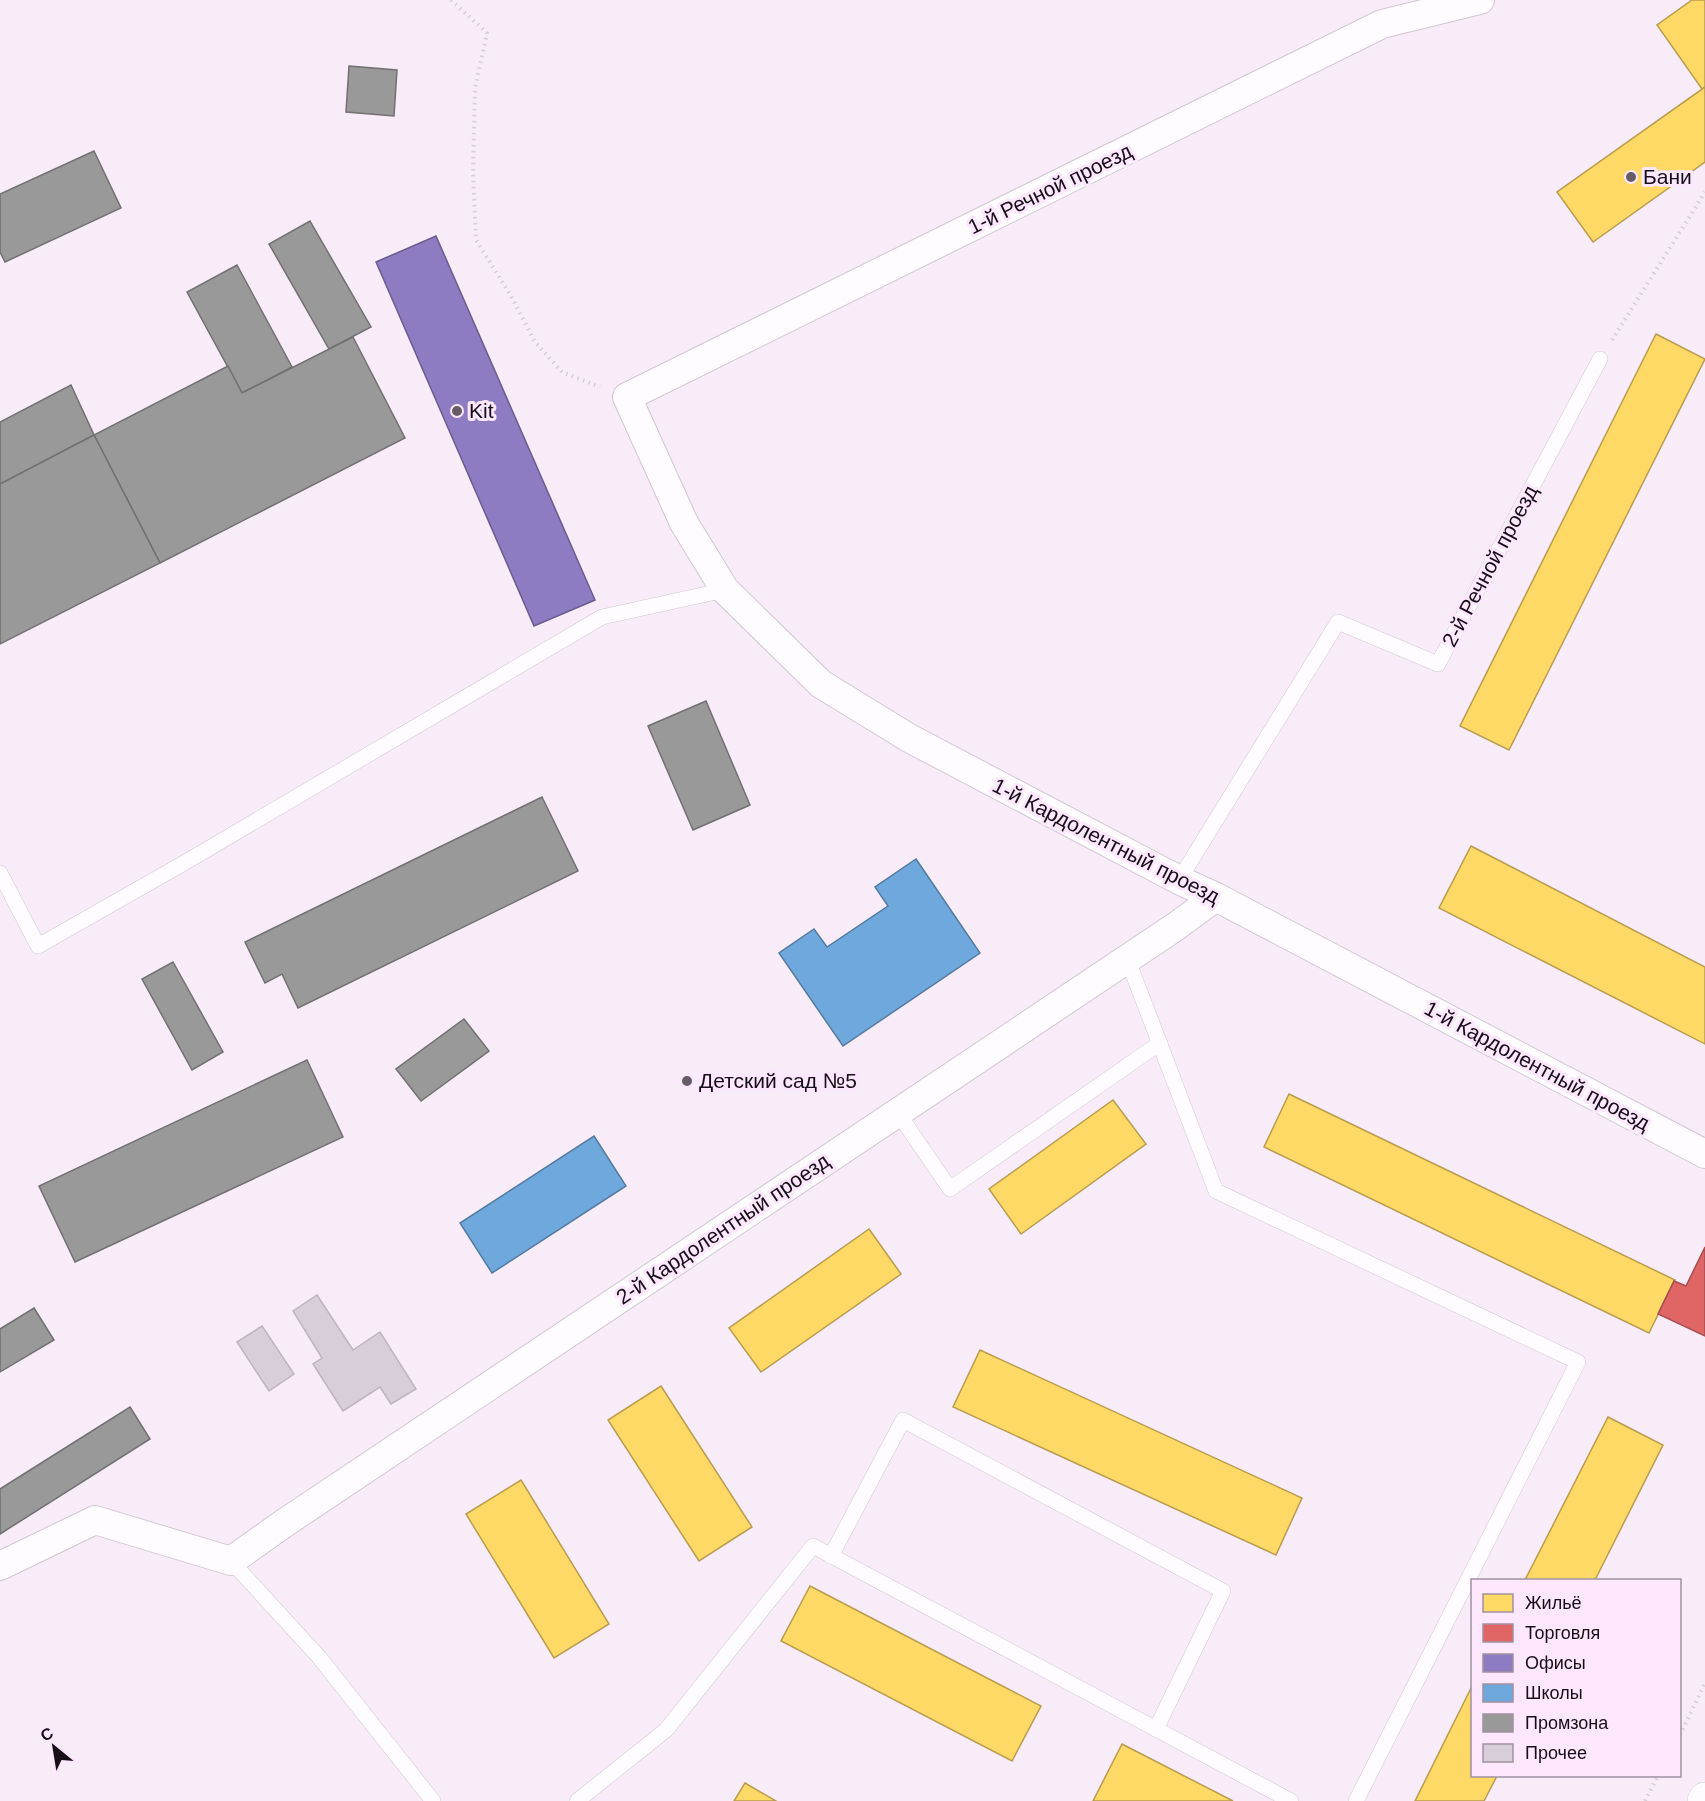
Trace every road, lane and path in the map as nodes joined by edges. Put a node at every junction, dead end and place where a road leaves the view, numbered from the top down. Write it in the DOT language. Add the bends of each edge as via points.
graph roads {
  1 [pos="451,0"];
  2 [pos="1480,0"];
  3 [pos="1705,192"];
  4 [pos="1600,359"];
  5 [pos="627,397"];
  6 [pos="725,590"];
  7 [pos="0,873"];
  8 [pos="1179,880"];
  9 [pos="1216,897"];
  10 [pos="1128,958"];
  11 [pos="1160,1043"];
  12 [pos="898,1113"];
  13 [pos="1705,1154"];
  14 [pos="831,1556"];
  15 [pos="231,1561"];
  16 [pos="0,1566"];
  17 [pos="1705,1683"];
  18 [pos="1156,1729"];
  19 [pos="1681,1732"];
  20 [pos="1657,1777"];
  21 [pos="433,1801"];
  22 [pos="578,1801"];
  23 [pos="1291,1801"];
  24 [pos="1356,1801"];
  25 [pos="1645,1801"];
  1 -- 5 [label="path" via="486,33 475,87 476,240 512,296 535,342 562,372"];
  2 -- 5 [label="street, 1-й Речной проезд" via="1382,24"];
  3 -- 4 [label="path"];
  4 -- 8 [label="lane, 2-й Речной проезд" via="1438,664 1338,622"];
  5 -- 6 [label="street, 1-й Кардолентный проезд" via="684,523"];
  6 -- 7 [label="lane" via="602,618 38,946"];
  6 -- 8 [label="street, 1-й Кардолентный проезд" via="820,684 909,738"];
  8 -- 9 [label="street, 1-й Кардолентный проезд"];
  9 -- 10 [label="street, 2-й Кардолентный проезд"];
  9 -- 13 [label="street, 1-й Кардолентный проезд"];
  10 -- 11 [label="lane"];
  10 -- 12 [label="street, 2-й Кардолентный проезд"];
  11 -- 12 [label="lane" via="950,1189"];
  11 -- 24 [label="lane" via="1216,1191 1578,1362"];
  12 -- 15 [label="street, 2-й Кардолентный проезд"];
  14 -- 18 [label="lane"];
  14 -- 18 [label="lane" via="903,1420 1213,1585 1223,1591"];
  14 -- 22 [label="lane" via="813,1546 666,1730"];
  15 -- 16 [label="street" via="95,1520"];
  15 -- 21 [label="lane" via="319,1657"];
  17 -- 19 [label="path"];
  18 -- 23 [label="lane"];
  20 -- 25 [label="path"];
}
